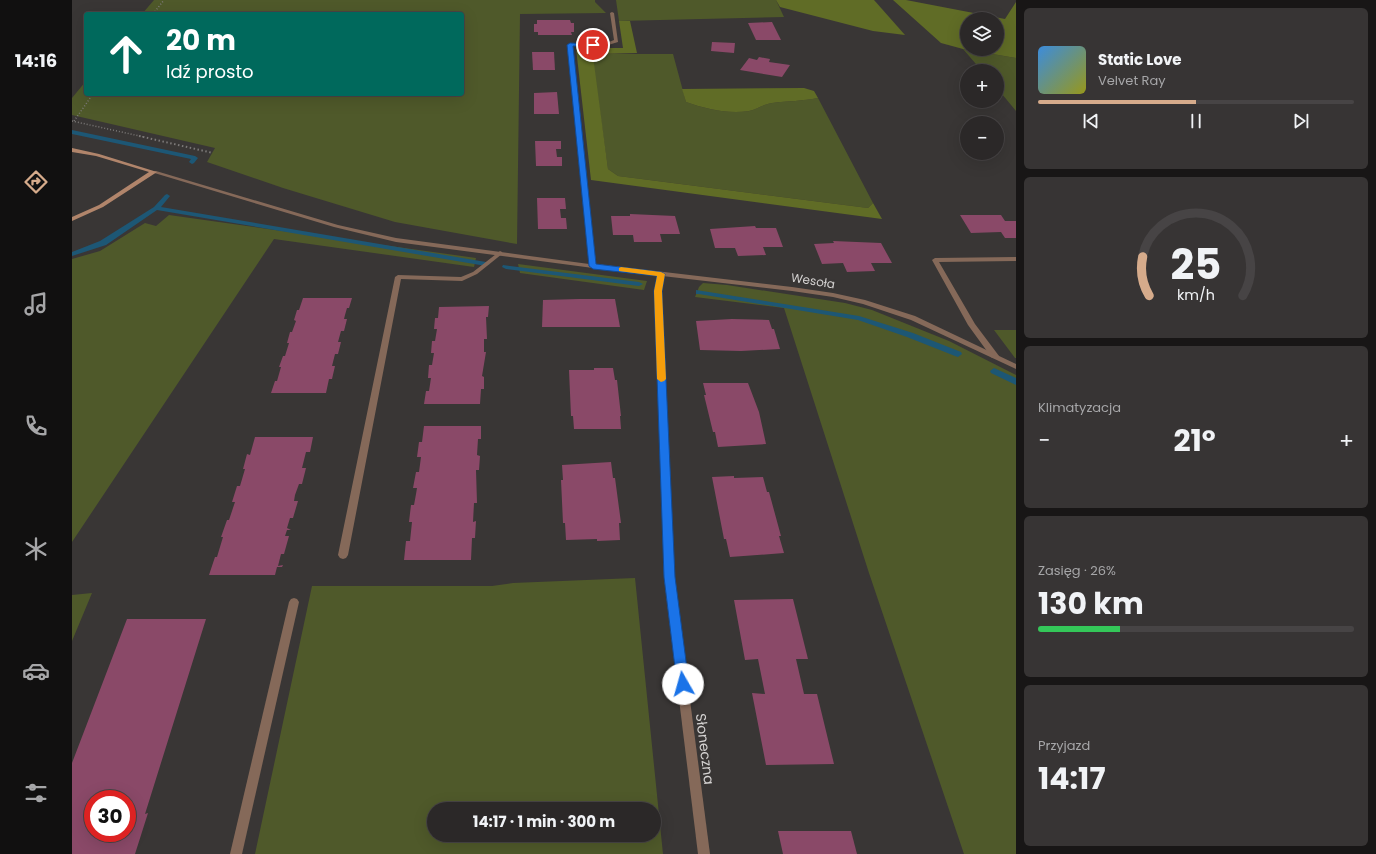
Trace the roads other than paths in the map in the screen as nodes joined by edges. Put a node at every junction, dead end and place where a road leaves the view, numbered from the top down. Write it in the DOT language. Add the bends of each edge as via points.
graph roads {
  1 [pos="612,13"];
  2 [pos="72,150"];
  3 [pos="154,172"];
  4 [pos="72,219"];
  5 [pos="500,253"];
  6 [pos="1016,259"];
  7 [pos="593,266"];
  8 [pos="661,274"];
  9 [pos="995,356"];
  10 [pos="1016,367"];
  11 [pos="343,555"];
  12 [pos="294,602"];
  13 [pos="236,854"];
  14 [pos="704,854"];
  1 -- 7 [label="street" via="616,41 605,45 570,45"];
  2 -- 3 [label="street"];
  3 -- 4 [label="street" via="101,206"];
  3 -- 5 [label="street, Wesoła" via="336,226 396,240"];
  5 -- 7 [label="street, Wesoła"];
  5 -- 11 [label="street" via="475,273 462,279 398,277"];
  6 -- 9 [label="street" via="935,260 972,325"];
  7 -- 8 [label="street, Wesoła"];
  8 -- 9 [label="street, Wesoła" via="792,289 865,302 913,318"];
  8 -- 14 [label="street, Słoneczna" via="658,291 669,577"];
  9 -- 10 [label="street, Wesoła"];
  12 -- 13 [label="street"];
}
